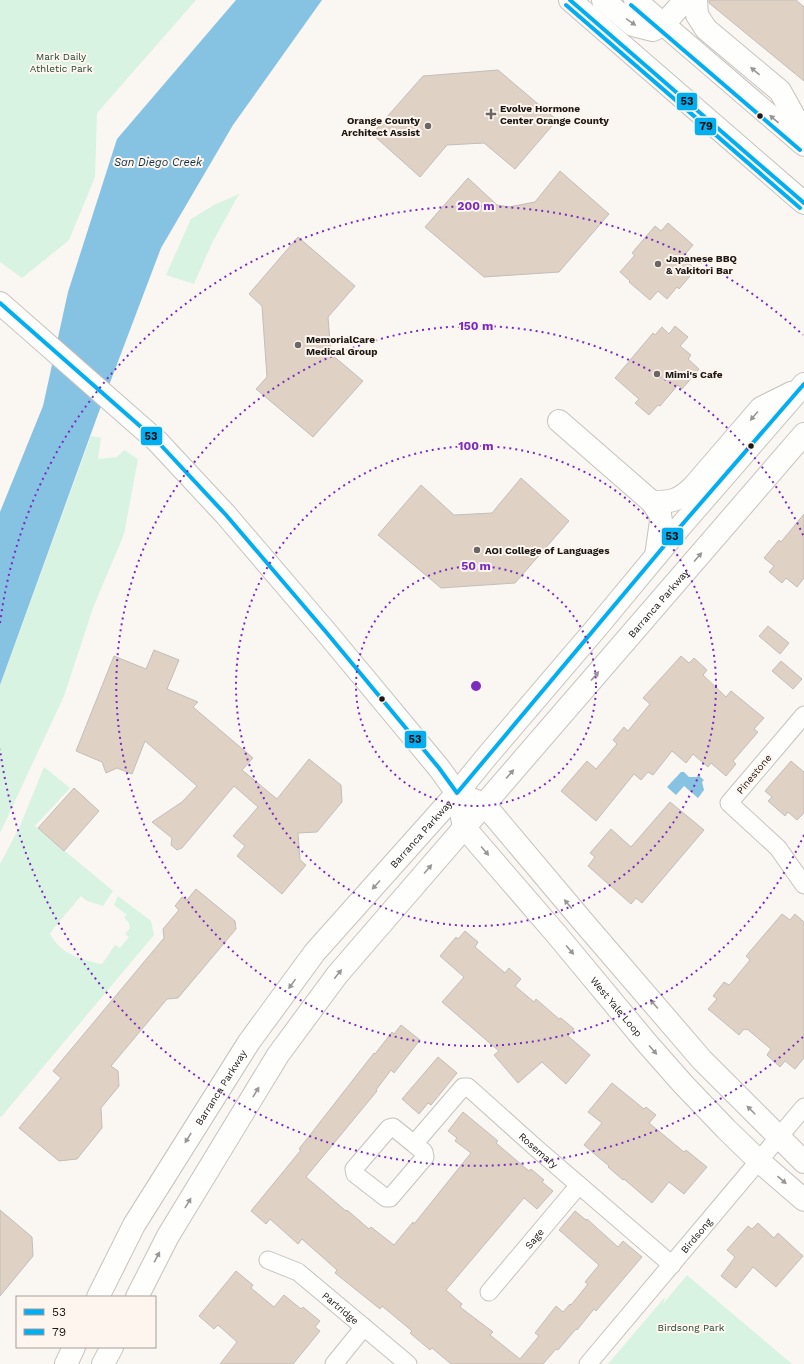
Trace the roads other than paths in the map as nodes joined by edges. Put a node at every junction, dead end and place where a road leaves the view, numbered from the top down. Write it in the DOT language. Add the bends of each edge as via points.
graph roads {
  1 [pos="570,0"];
  2 [pos="603,0"];
  3 [pos="635,0"];
  4 [pos="685,0"];
  5 [pos="696,0"];
  6 [pos="664,24"];
  7 [pos="804,134"];
  8 [pos="804,145"];
  9 [pos="804,203"];
  10 [pos="2,304"];
  11 [pos="802,387"];
  12 [pos="559,422"];
  13 [pos="804,434"];
  14 [pos="652,502"];
  15 [pos="656,557"];
  16 [pos="804,715"];
  17 [pos="457,793"];
  18 [pos="484,804"];
  19 [pos="464,827"];
  20 [pos="804,885"];
  21 [pos="804,1107"];
  22 [pos="779,1137"];
  23 [pos="414,1144"];
  24 [pos="759,1161"];
  25 [pos="804,1162"];
  26 [pos="579,1185"];
  27 [pos="804,1200"];
  28 [pos="268,1260"];
  29 [pos="672,1265"];
  30 [pos="489,1292"];
  31 [pos="98,1296"];
  32 [pos="138,1296"];
  33 [pos="364,1327"];
  34 [pos="74,1348"];
  35 [pos="111,1348"];
  36 [pos="66,1364"];
  37 [pos="103,1364"];
  38 [pos="334,1364"];
  39 [pos="408,1364"];
  40 [pos="588,1364"];
  1 -- 9 [label="main road"];
  2 -- 6 [label="main road, one-way" via="633,25 653,30"];
  3 -- 6 [label="main road"];
  4 -- 6 [label="main road"];
  7 -- 5 [label="main road, one-way" via="780,91 706,29 697,15"];
  8 -- 6 [label="main road, one-way"];
  10 -- 17 [label="main road, West Yale Loop" via="157,440 226,515 326,632"];
  11 -- 14 [label="main road, one-way" via="760,408 683,496 669,502"];
  11 -- 15 [label="main road, Barranca Parkway"];
  12 -- 14 [label="main road"];
  18 -- 13 [label="main road, Barranca Parkway, one-way"];
  14 -- 15 [label="main road" via="660,514 661,521"];
  15 -- 17 [label="main road, Barranca Parkway"];
  16 -- 20 [label="street, Pinestone" via="729,803 778,848"];
  17 -- 18 [label="main road"];
  17 -- 19 [label="main road, West Yale Loop"];
  17 -- 31 [label="main road, Barranca Parkway, one-way" via="316,952 249,1042 134,1224"];
  18 -- 19 [label="main road, Barranca Parkway"];
  22 -- 18 [label="main road, one-way" via="702,1060"];
  19 -- 24 [label="main road, West Yale Loop, one-way" via="683,1084"];
  32 -- 19 [label="main road, Barranca Parkway, one-way" via="168,1236 278,1055 337,975"];
  21 -- 22 [label="street, Birdsong"];
  22 -- 24 [label="street, Birdsong"];
  22 -- 25 [label="main road"];
  23 -- 26 [label="street, Rosemary" via="463,1087 468,1087"];
  24 -- 27 [label="main road, West Yale Loop, one-way"];
  24 -- 29 [label="street, Birdsong"];
  26 -- 29 [label="street, Rosemary"];
  26 -- 30 [label="street, Sage"];
  28 -- 33 [label="street, Partridge" via="298,1272"];
  29 -- 40 [label="street, Birdsong"];
  33 -- 38 [label="street"];
  33 -- 39 [label="street, Partridge"];
  34 -- 36 [label="main road"];
  35 -- 37 [label="main road"];
}
